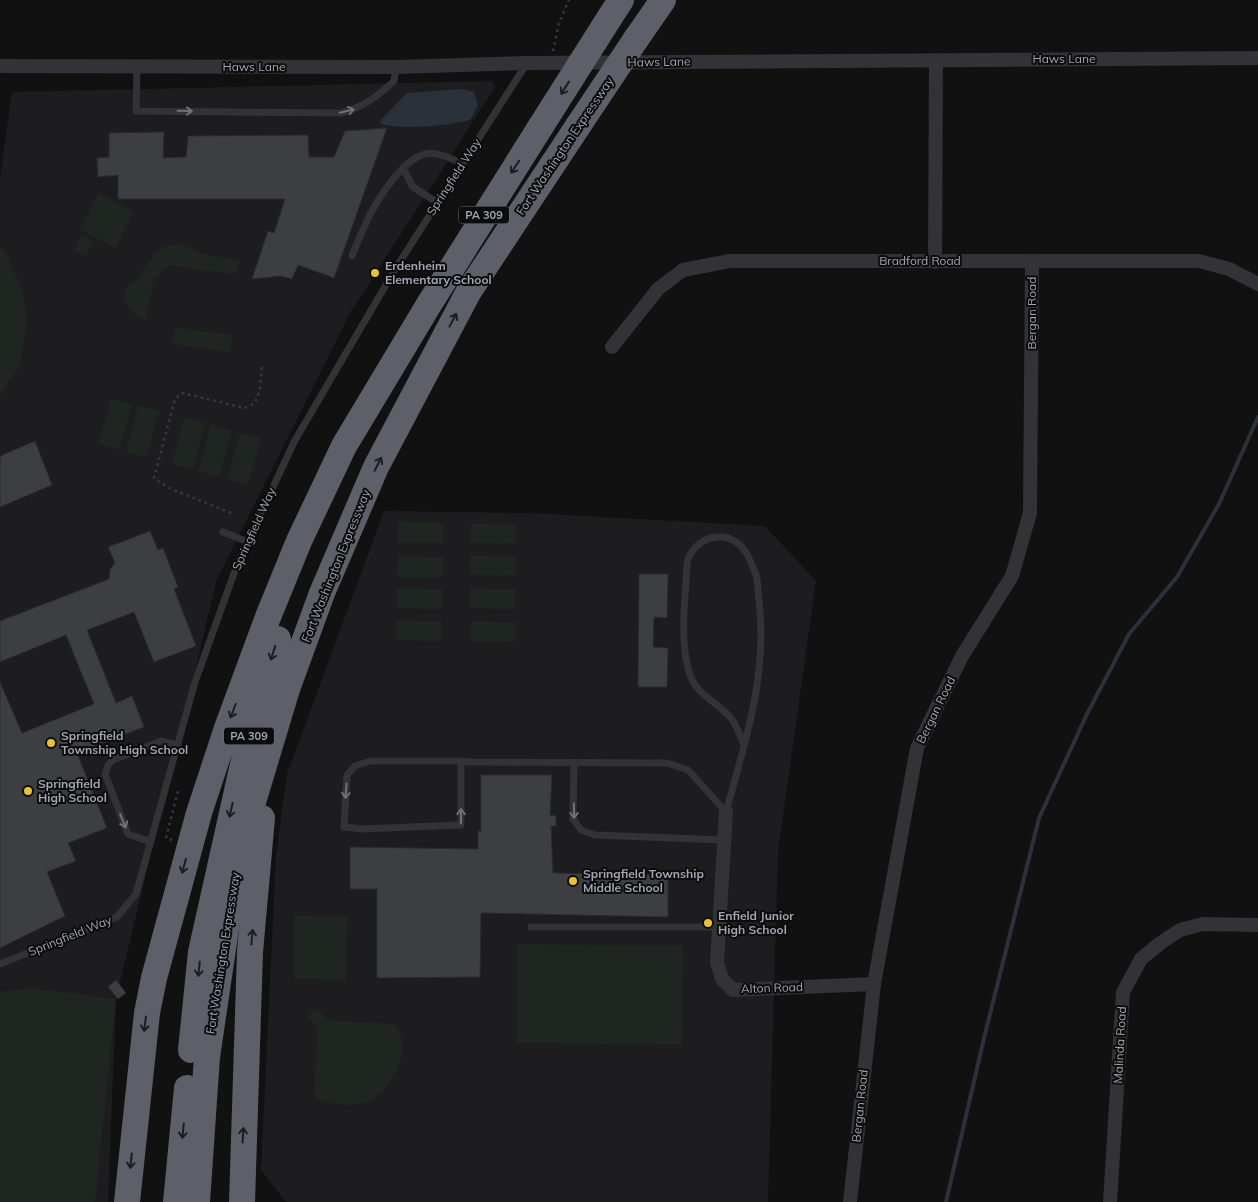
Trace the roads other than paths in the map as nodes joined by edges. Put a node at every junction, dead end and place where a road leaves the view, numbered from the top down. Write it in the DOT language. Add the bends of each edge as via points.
graph roads {
  1 [pos="663,0"];
  2 [pos="616,9"];
  3 [pos="1258,58"];
  4 [pos="936,60"];
  5 [pos="527,63"];
  6 [pos="0,66"];
  7 [pos="137,66"];
  8 [pos="396,67"];
  9 [pos="462,164"];
  10 [pos="403,168"];
  11 [pos="438,203"];
  12 [pos="352,256"];
  13 [pos="1032,261"];
  14 [pos="935,262"];
  15 [pos="1258,284"];
  16 [pos="428,306"];
  17 [pos="612,347"];
  18 [pos="223,532"];
  19 [pos="248,542"];
  20 [pos="178,745"];
  21 [pos="744,745"];
  22 [pos="267,755"];
  23 [pos="461,761"];
  24 [pos="574,762"];
  25 [pos="726,812"];
  26 [pos="723,840"];
  27 [pos="151,842"];
  28 [pos="1258,926"];
  29 [pos="531,927"];
  30 [pos="719,927"];
  31 [pos="0,964"];
  32 [pos="874,984"];
  33 [pos="244,1196"];
  34 [pos="187,1199"];
  35 [pos="127,1202"];
  36 [pos="850,1202"];
  37 [pos="1110,1202"];
  22 -- 1 [label="highway, Fort Washington Expressway / PA 309, one-way, bridge" via="322,593 376,468 469,292"];
  2 -- 16 [label="highway, PA 309, one-way, bridge"];
  3 -- 4 [label="street, Haws Lane"];
  4 -- 5 [label="street, Haws Lane"];
  4 -- 14 [label="street"];
  5 -- 8 [label="street, Haws Lane"];
  5 -- 9 [label="lane, Springfield Way"];
  6 -- 7 [label="street, Haws Lane"];
  7 -- 8 [label="street, Haws Lane"];
  7 -- 8 [label="lane, one-way" via="136,111 341,114 374,99 394,82"];
  9 -- 10 [label="lane" via="436,152 411,160"];
  9 -- 11 [label="lane, Springfield Way"];
  10 -- 11 [label="lane" via="413,187"];
  10 -- 12 [label="lane" via="379,196"];
  11 -- 19 [label="lane, Springfield Way" via="394,270 294,442"];
  13 -- 14 [label="street, Bradford Road"];
  13 -- 15 [label="street, Bradford Road" via="1199,260 1228,269"];
  13 -- 32 [label="street, Bergan Road" via="1030,514 1012,576 962,656 917,748"];
  14 -- 17 [label="street, Bradford Road" via="730,260 683,270 658,289"];
  16 -- 34 [label="highway, PA 309, one-way" via="350,456 298,574 256,706 201,952"];
  16 -- 35 [label="highway, one-way" via="340,455 275,600 226,728 154,978 147,1013"];
  18 -- 19 [label="lane"];
  19 -- 20 [label="lane, Springfield Way" via="195,682"];
  20 -- 27 [label="lane, Springfield Way"];
  20 -- 27 [label="lane, one-way" via="161,741 113,760 105,774 128,834"];
  21 -- 21 [label="lane" via="759,679 763,627 756,576 746,552 732,539 723,535 708,537 698,544 688,560 684,648 692,683 700,694 731,718"];
  21 -- 25 [label="lane"];
  33 -- 22 [label="highway, one-way" via="250,952"];
  22 -- 34 [label="highway, Fort Washington Expressway / PA 309" via="232,888"];
  23 -- 23 [label="lane, one-way" via="375,761 355,766 347,775 344,827 461,825"];
  23 -- 24 [label="lane"];
  24 -- 25 [label="lane" via="667,763 688,770"];
  24 -- 26 [label="lane, one-way" via="573,819 581,830 595,835"];
  25 -- 26 [label="street, Alton Road"];
  26 -- 30 [label="street, Alton Road"];
  27 -- 31 [label="lane, Springfield Way" via="136,894 117,917"];
  28 -- 37 [label="street, Malinda Road" via="1203,924 1180,930 1141,959 1123,992"];
  29 -- 30 [label="lane"];
  30 -- 32 [label="street, Alton Road" via="717,962 722,979 733,990"];
  32 -- 36 [label="street, Bergan Road"];
}
